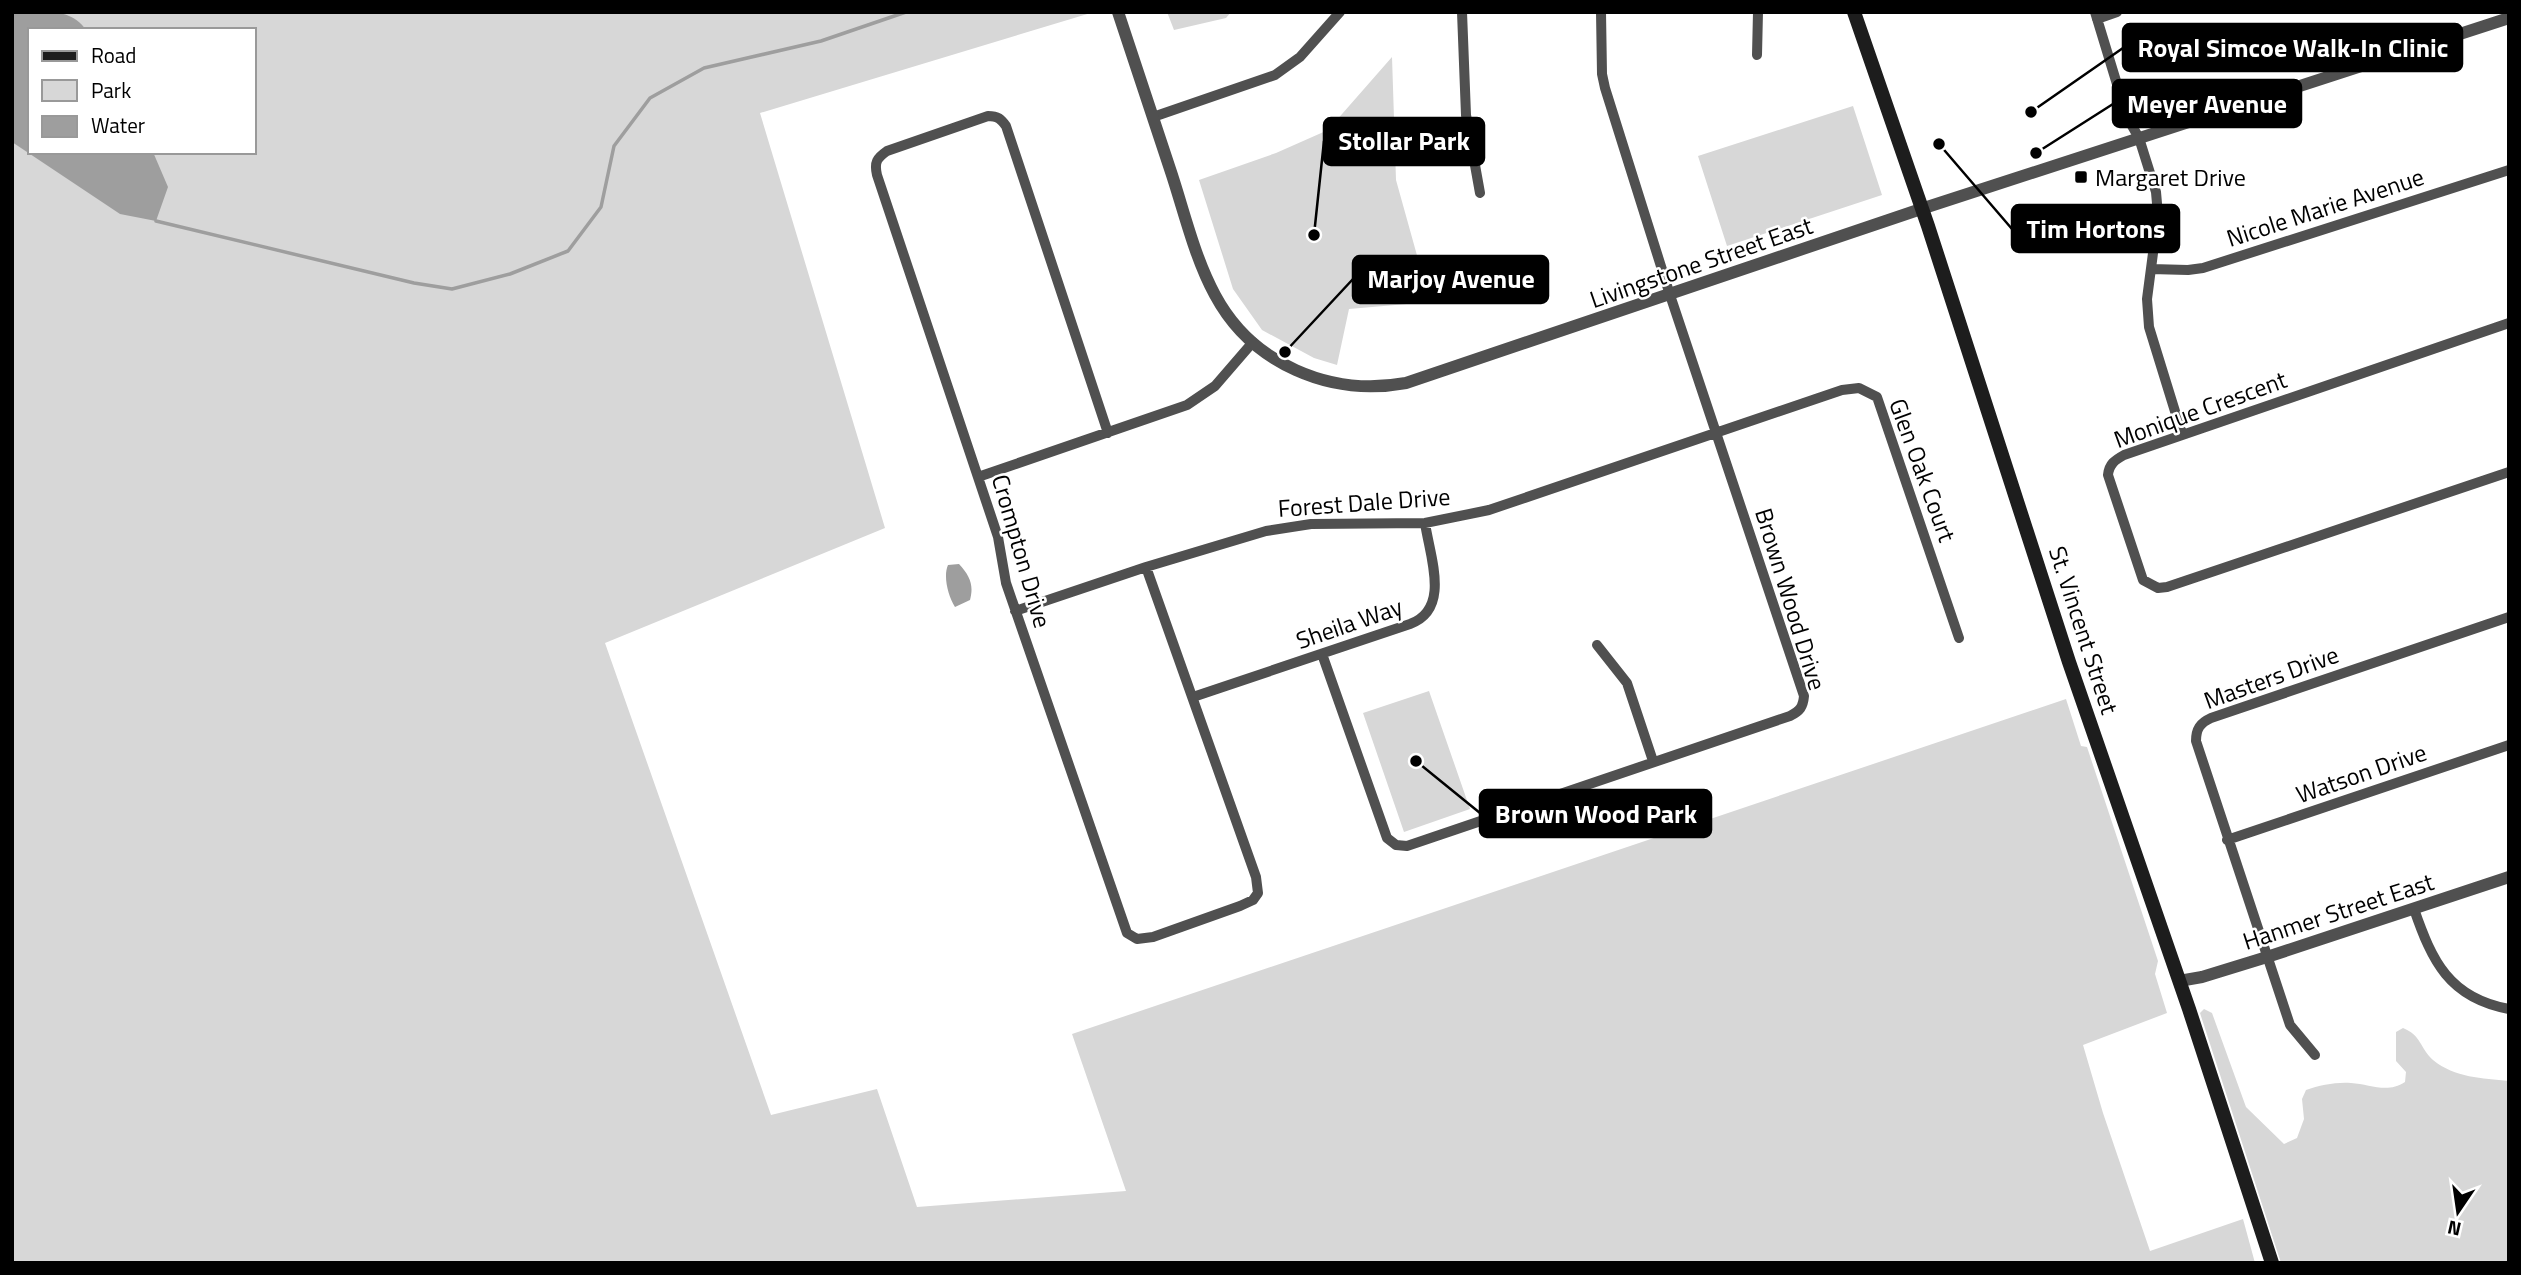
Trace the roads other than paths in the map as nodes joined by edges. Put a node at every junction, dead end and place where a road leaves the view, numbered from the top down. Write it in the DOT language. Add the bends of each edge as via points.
graph roads {
  1 [pos="1118,12"];
  2 [pos="1340,12"];
  3 [pos="1462,12"];
  4 [pos="1601,12"];
  5 [pos="1758,12"];
  6 [pos="1854,12"];
  7 [pos="2117,12"];
  8 [pos="2096,16"];
  9 [pos="2509,18"];
  10 [pos="1757,55"];
  11 [pos="1153,117"];
  12 [pos="2139,138"];
  13 [pos="2509,170"];
  14 [pos="1480,193"];
  15 [pos="1922,209"];
  16 [pos="2151,269"];
  17 [pos="1670,295"];
  18 [pos="2509,323"];
  19 [pos="1253,342"];
  20 [pos="1108,433"];
  21 [pos="1716,434"];
  22 [pos="2182,434"];
  23 [pos="2509,472"];
  24 [pos="978,477"];
  25 [pos="1425,523"];
  26 [pos="1146,567"];
  27 [pos="1015,611"];
  28 [pos="2509,617"];
  29 [pos="1959,638"];
  30 [pos="1597,646"];
  31 [pos="1322,654"];
  32 [pos="1193,697"];
  33 [pos="2509,745"];
  34 [pos="1653,761"];
  35 [pos="2227,840"];
  36 [pos="2509,877"];
  37 [pos="2414,909"];
  38 [pos="2267,957"];
  39 [pos="2179,981"];
  40 [pos="2509,1009"];
  41 [pos="2315,1055"];
  42 [pos="2272,1263"];
  1 -- 11 [label="street, Livingstone Street East"];
  2 -- 11 [label="street" via="1300,57 1275,75"];
  3 -- 14 [label="street" via="1466,115"];
  4 -- 17 [label="street, Brown Wood Drive" via="1605,88"];
  5 -- 10 [label="street"];
  6 -- 15 [label="main road, St. Vincent Street"];
  7 -- 8 [label="street"];
  8 -- 12 [label="street" via="2127,117"];
  9 -- 12 [label="street, Livingstone Street East"];
  11 -- 19 [label="street, Livingstone Street East" via="1208,280 1227,314"];
  12 -- 15 [label="street, Livingstone Street East"];
  12 -- 16 [label="street" via="2157,200"];
  13 -- 16 [label="street, Nicole Marie Avenue" via="2216,265"];
  15 -- 17 [label="street, Livingstone Street East"];
  15 -- 39 [label="main road, St. Vincent Street" via="2069,662"];
  16 -- 22 [label="street" via="2149,327"];
  17 -- 19 [label="street, Livingstone Street East" via="1387,387 1321,380 1291,368"];
  17 -- 21 [label="street, Brown Wood Drive"];
  18 -- 22 [label="street, Monique Crescent"];
  19 -- 20 [label="street" via="1203,396"];
  20 -- 24 [label="street"];
  20 -- 24 [label="street, Crompton Drive" via="1001,119 988,116 887,150 877,157 875,166"];
  21 -- 25 [label="street, Forest Dale Drive" via="1489,510"];
  21 -- 29 [label="street, Glen Oak Court" via="1842,390 1859,388 1877,397"];
  21 -- 34 [label="street, Brown Wood Drive" via="1803,704 1790,716"];
  22 -- 23 [label="street, Monique Crescent" via="2124,455 2109,467 2110,483 2143,580 2158,589"];
  24 -- 27 [label="street, Crompton Drive"];
  25 -- 26 [label="street, Forest Dale Drive" via="1285,527"];
  25 -- 31 [label="street, Sheila Way" via="1435,597 1425,617"];
  26 -- 27 [label="street, Forest Dale Drive"];
  26 -- 32 [label="street, Crompton Drive"];
  27 -- 32 [label="street, Crompton Drive" via="1128,933 1137,939 1240,906 1258,893"];
  28 -- 35 [label="street, Masters Drive" via="2203,722 2196,741"];
  30 -- 34 [label="street" via="1627,683"];
  31 -- 32 [label="street, Sheila Way"];
  31 -- 34 [label="street, Brown Wood Drive" via="1387,838 1396,845 1408,846"];
  33 -- 35 [label="street, Watson Drive"];
  35 -- 38 [label="street, Masters Drive"];
  36 -- 37 [label="street, Hanmer Street East"];
  37 -- 38 [label="street, Hanmer Street East"];
  37 -- 40 [label="street" via="2430,954 2447,977 2473,997"];
  38 -- 39 [label="street, Hanmer Street East"];
  38 -- 41 [label="street, Masters Drive" via="2290,1025"];
  39 -- 42 [label="main road, St. Vincent Street"];
}
